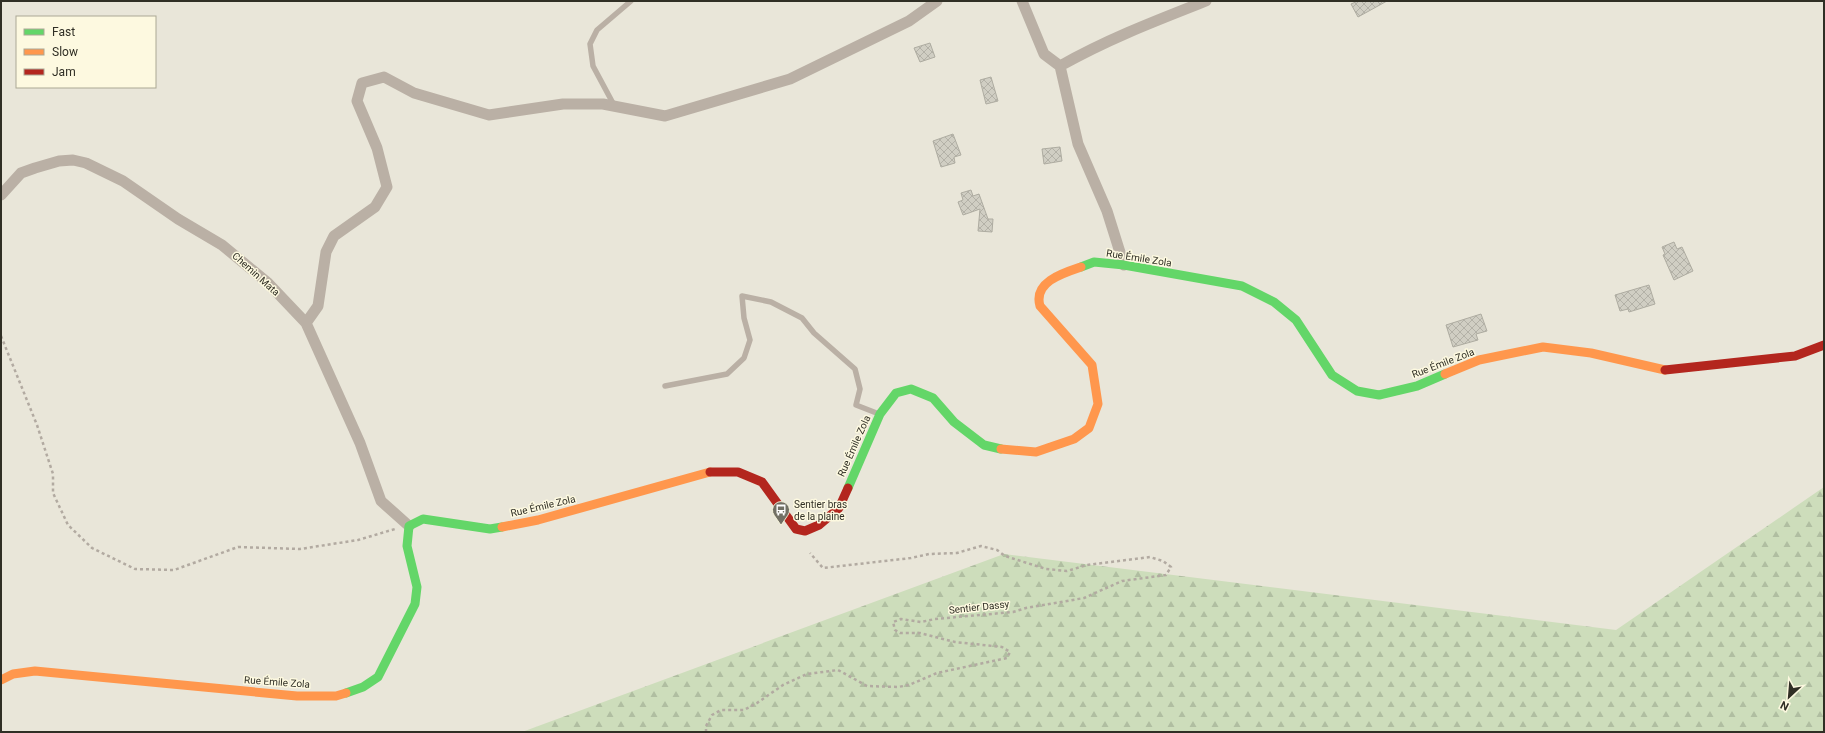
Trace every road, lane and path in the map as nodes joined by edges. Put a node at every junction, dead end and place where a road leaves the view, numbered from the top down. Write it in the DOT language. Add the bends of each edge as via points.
graph roads {
  1 [pos="631,1"];
  2 [pos="937,1"];
  3 [pos="1022,1"];
  4 [pos="1206,1"];
  5 [pos="1060,66"];
  6 [pos="616,107"];
  7 [pos="1,195"];
  8 [pos="1124,265"];
  9 [pos="306,322"];
  10 [pos="1,336"];
  11 [pos="1824,345"];
  12 [pos="665,386"];
  13 [pos="880,414"];
  14 [pos="409,526"];
  15 [pos="810,553"];
  16 [pos="1,680"];
  17 [pos="706,732"];
  1 -- 6 [label="lane" via="597,30 590,44 593,66"];
  2 -- 6 [label="street" via="909,21 790,79 665,116"];
  3 -- 5 [label="street" via="1044,54"];
  4 -- 5 [label="street" via="1097,45"];
  5 -- 8 [label="street" via="1078,144 1107,211"];
  6 -- 9 [label="street" via="603,104 563,104 489,115 414,93 384,77 362,83 357,101 376,148 387,187 375,207 334,236 326,252 318,306"];
  7 -- 9 [label="street, Chemin Mata" via="21,173 47,163 73,160 98,167 222,245 268,283"];
  8 -- 11 [label="main road, Rue Émile Zola" via="1242,286 1274,302 1296,320 1332,375 1357,391 1379,395 1417,386 1479,360 1543,347 1591,353 1661,370 1795,356"];
  8 -- 13 [label="main road, Rue Émile Zola" via="1094,262 1059,275 1040,291 1040,306 1092,365 1098,404 1089,428 1074,439 1036,452 1008,451 984,445 954,422 934,398 911,389 896,393"];
  9 -- 14 [label="street, Chemin Mata" via="360,443 381,501"];
  10 -- 14 [label="path" via="37,426 53,474 53,493 68,525 92,548 135,569 174,570 238,547 300,549 358,540"];
  12 -- 13 [label="lane" via="727,374 744,358 750,340 742,296 771,302 802,318 814,333 855,369 860,388 856,404"];
  13 -- 14 [label="main road, Rue Émile Zola" via="839,508 819,525 805,531 796,529 762,482 738,472 710,472 538,520 490,529 423,519"];
  14 -- 16 [label="main road, Rue Émile Zola" via="407,546 417,587 415,604 378,677 363,687 336,696 296,696 35,671 12,674"];
  15 -- 17 [label="path, Sentier Dassy" via="823,568 929,554 957,553 981,546 1046,569 1066,570 1150,557 1171,567 1166,575 1122,581 1067,602 996,614 921,622 901,619 893,622 895,630 900,633 920,633 955,642 1002,647 1010,652 1007,658 937,673 898,687 868,686 838,670 807,674 783,685 744,710 721,710 712,716 706,726"];
}
